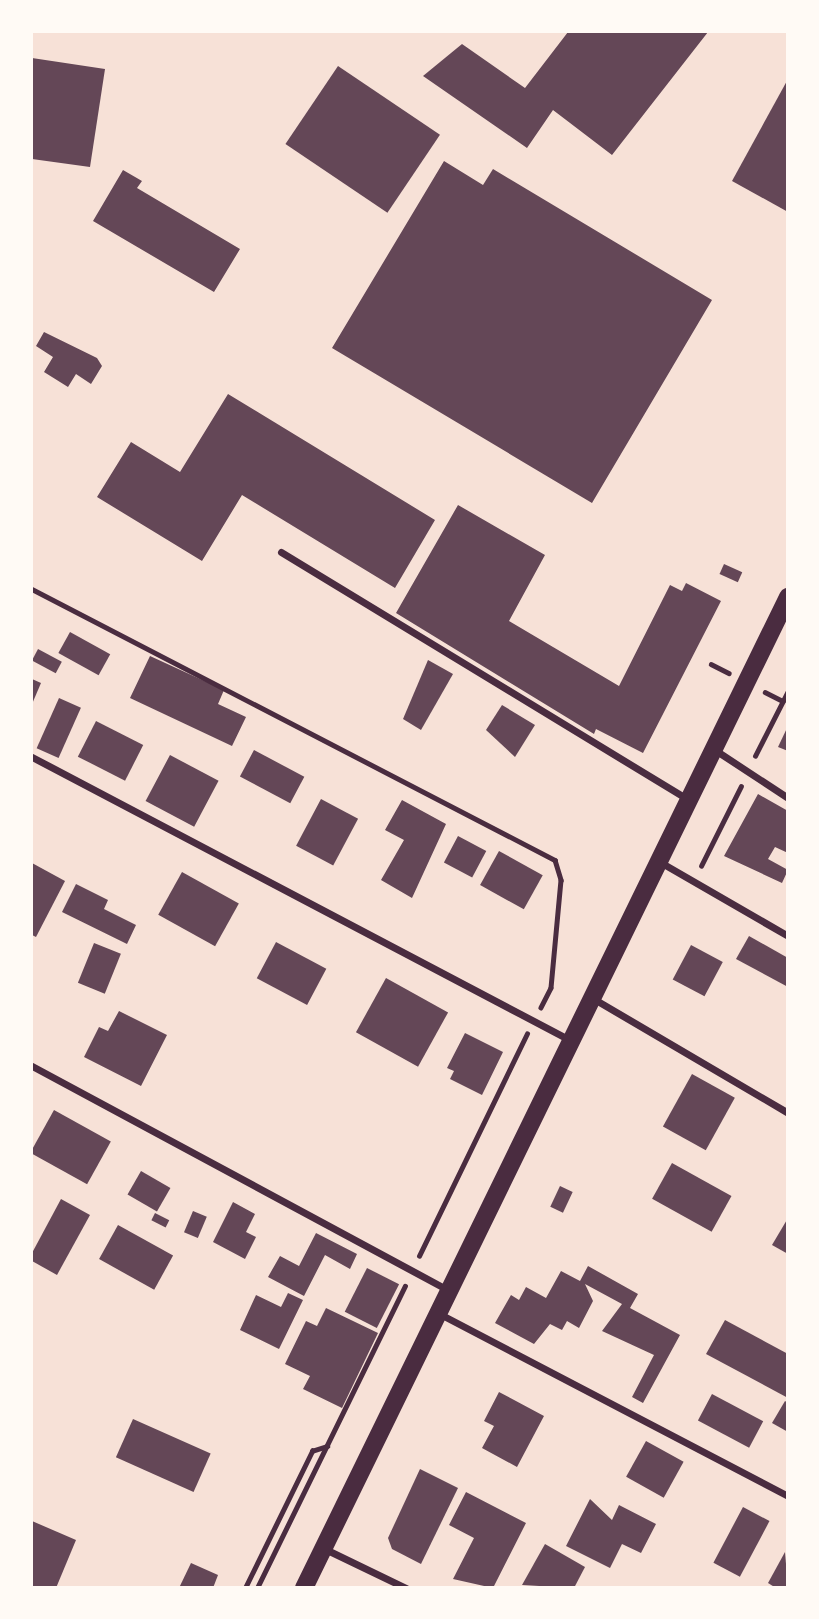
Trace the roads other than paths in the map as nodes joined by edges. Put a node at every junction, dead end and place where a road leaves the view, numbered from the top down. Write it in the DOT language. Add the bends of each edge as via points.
graph roads {
  1 [pos="281,552"];
  2 [pos="788,597"];
  3 [pos="714,749"];
  4 [pos="32,757"];
  5 [pos="788,798"];
  6 [pos="690,800"];
  7 [pos="660,862"];
  8 [pos="788,936"];
  9 [pos="594,999"];
  10 [pos="573,1042"];
  11 [pos="32,1066"];
  12 [pos="788,1113"];
  13 [pos="449,1291"];
  14 [pos="438,1313"];
  15 [pos="788,1496"];
  16 [pos="323,1548"];
  17 [pos="304,1587"];
  18 [pos="406,1587"];
  1 -- 6 [label="street"];
  2 -- 3 [label="main road"];
  3 -- 5 [label="street"];
  3 -- 6 [label="main road"];
  4 -- 10 [label="street"];
  6 -- 7 [label="main road"];
  7 -- 8 [label="street"];
  7 -- 9 [label="main road"];
  9 -- 10 [label="main road"];
  9 -- 12 [label="street"];
  10 -- 13 [label="main road"];
  11 -- 13 [label="street"];
  13 -- 14 [label="main road"];
  14 -- 15 [label="street"];
  14 -- 16 [label="main road"];
  16 -- 17 [label="main road"];
  16 -- 18 [label="street"];
}
